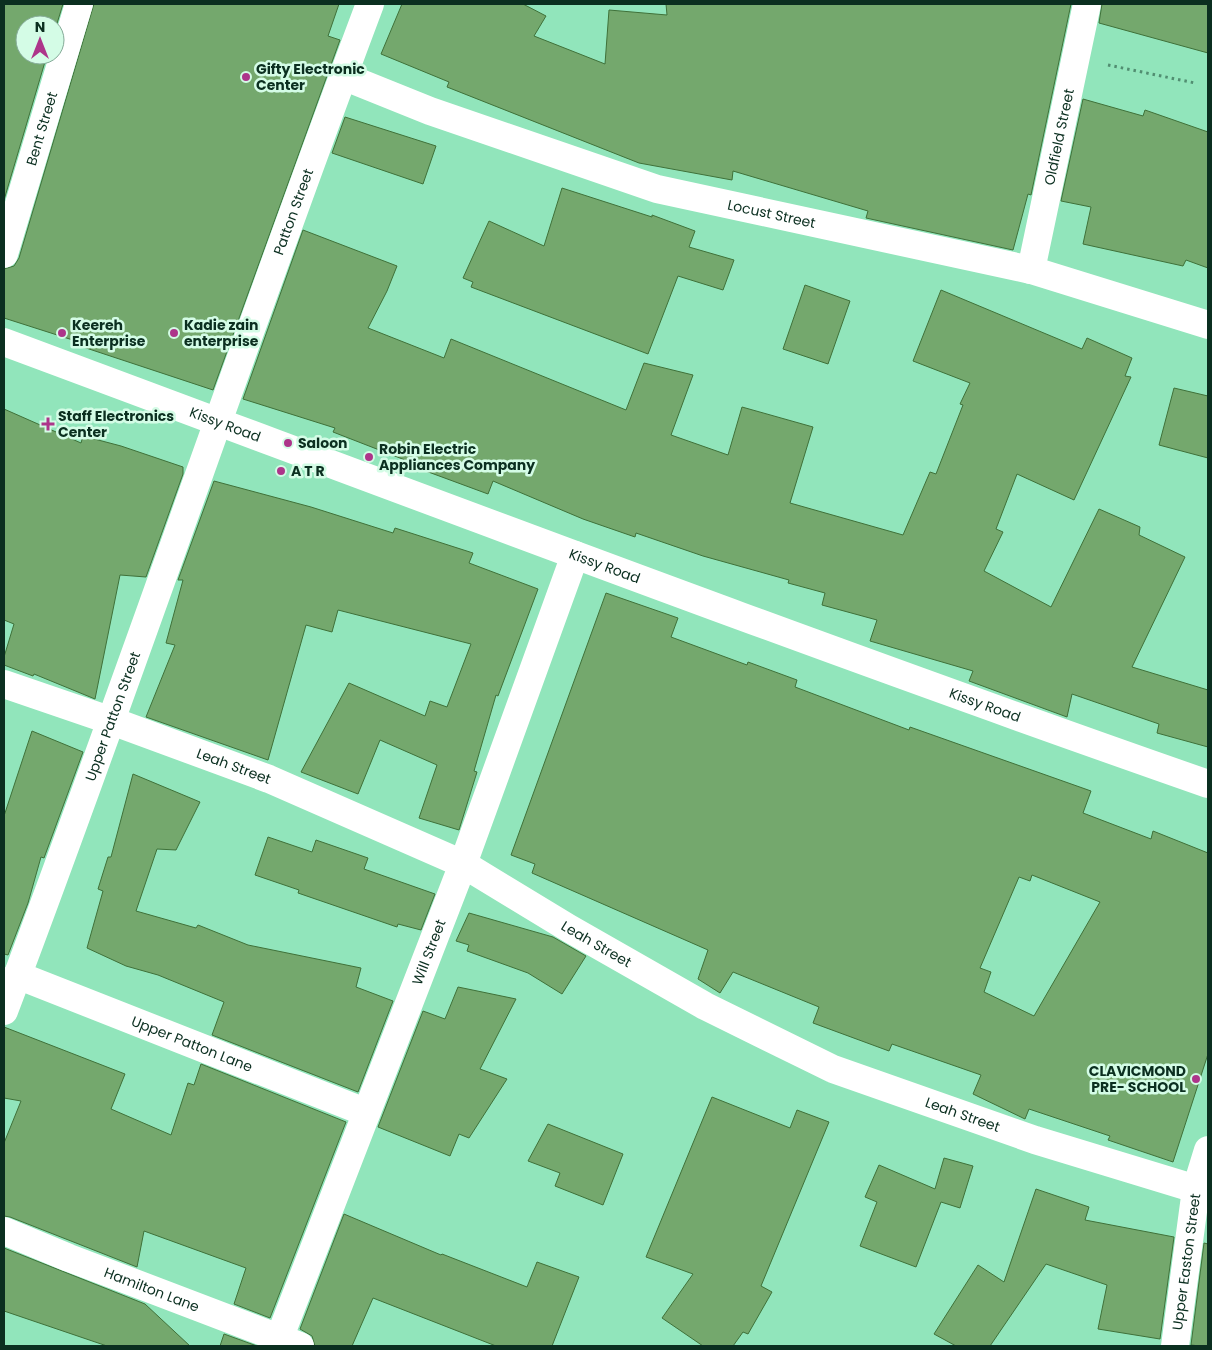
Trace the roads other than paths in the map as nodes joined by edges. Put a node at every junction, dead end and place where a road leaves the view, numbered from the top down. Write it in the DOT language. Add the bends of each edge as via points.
graph roads {
  1 [pos="79,4"];
  2 [pos="370,4"];
  3 [pos="1087,4"];
  4 [pos="343,76"];
  5 [pos="4,254"];
  6 [pos="1031,270"];
  7 [pos="1208,325"];
  8 [pos="4,342"];
  9 [pos="218,421"];
  10 [pos="575,555"];
  11 [pos="4,684"];
  12 [pos="112,720"];
  13 [pos="1208,784"];
  14 [pos="463,864"];
  15 [pos="17,975"];
  16 [pos="4,1011"];
  17 [pos="365,1112"];
  18 [pos="1208,1150"];
  19 [pos="1196,1189"];
  20 [pos="4,1231"];
  21 [pos="286,1344"];
  22 [pos="1175,1346"];
  1 -- 5 [label="street, Bent Street"];
  2 -- 4 [label="street, Patton Street"];
  3 -- 6 [label="street, Oldfield Street"];
  4 -- 6 [label="street, Locust Street" via="430,111 657,189"];
  4 -- 9 [label="street, Patton Street"];
  6 -- 7 [label="street, Locust Street"];
  8 -- 9 [label="street, Kissy Road"];
  9 -- 10 [label="street, Kissy Road"];
  9 -- 12 [label="street, Upper Patton Street"];
  10 -- 13 [label="street, Kissy Road" via="992,709"];
  10 -- 14 [label="street, Will Street"];
  11 -- 12 [label="street, Leah Street"];
  12 -- 14 [label="street, Leah Street" via="269,779"];
  12 -- 15 [label="street, Upper Patton Street"];
  14 -- 17 [label="street, Will Street"];
  14 -- 19 [label="street, Leah Street" via="705,1006 833,1069 1035,1140"];
  15 -- 16 [label="street, Upper Patton Street"];
  15 -- 17 [label="street, Upper Patton Lane"];
  17 -- 21 [label="street, Will Street"];
  18 -- 19 [label="street, Upper Easton Street"];
  19 -- 22 [label="street, Upper Easton Street"];
  20 -- 21 [label="street, Hamilton Lane"];
}
